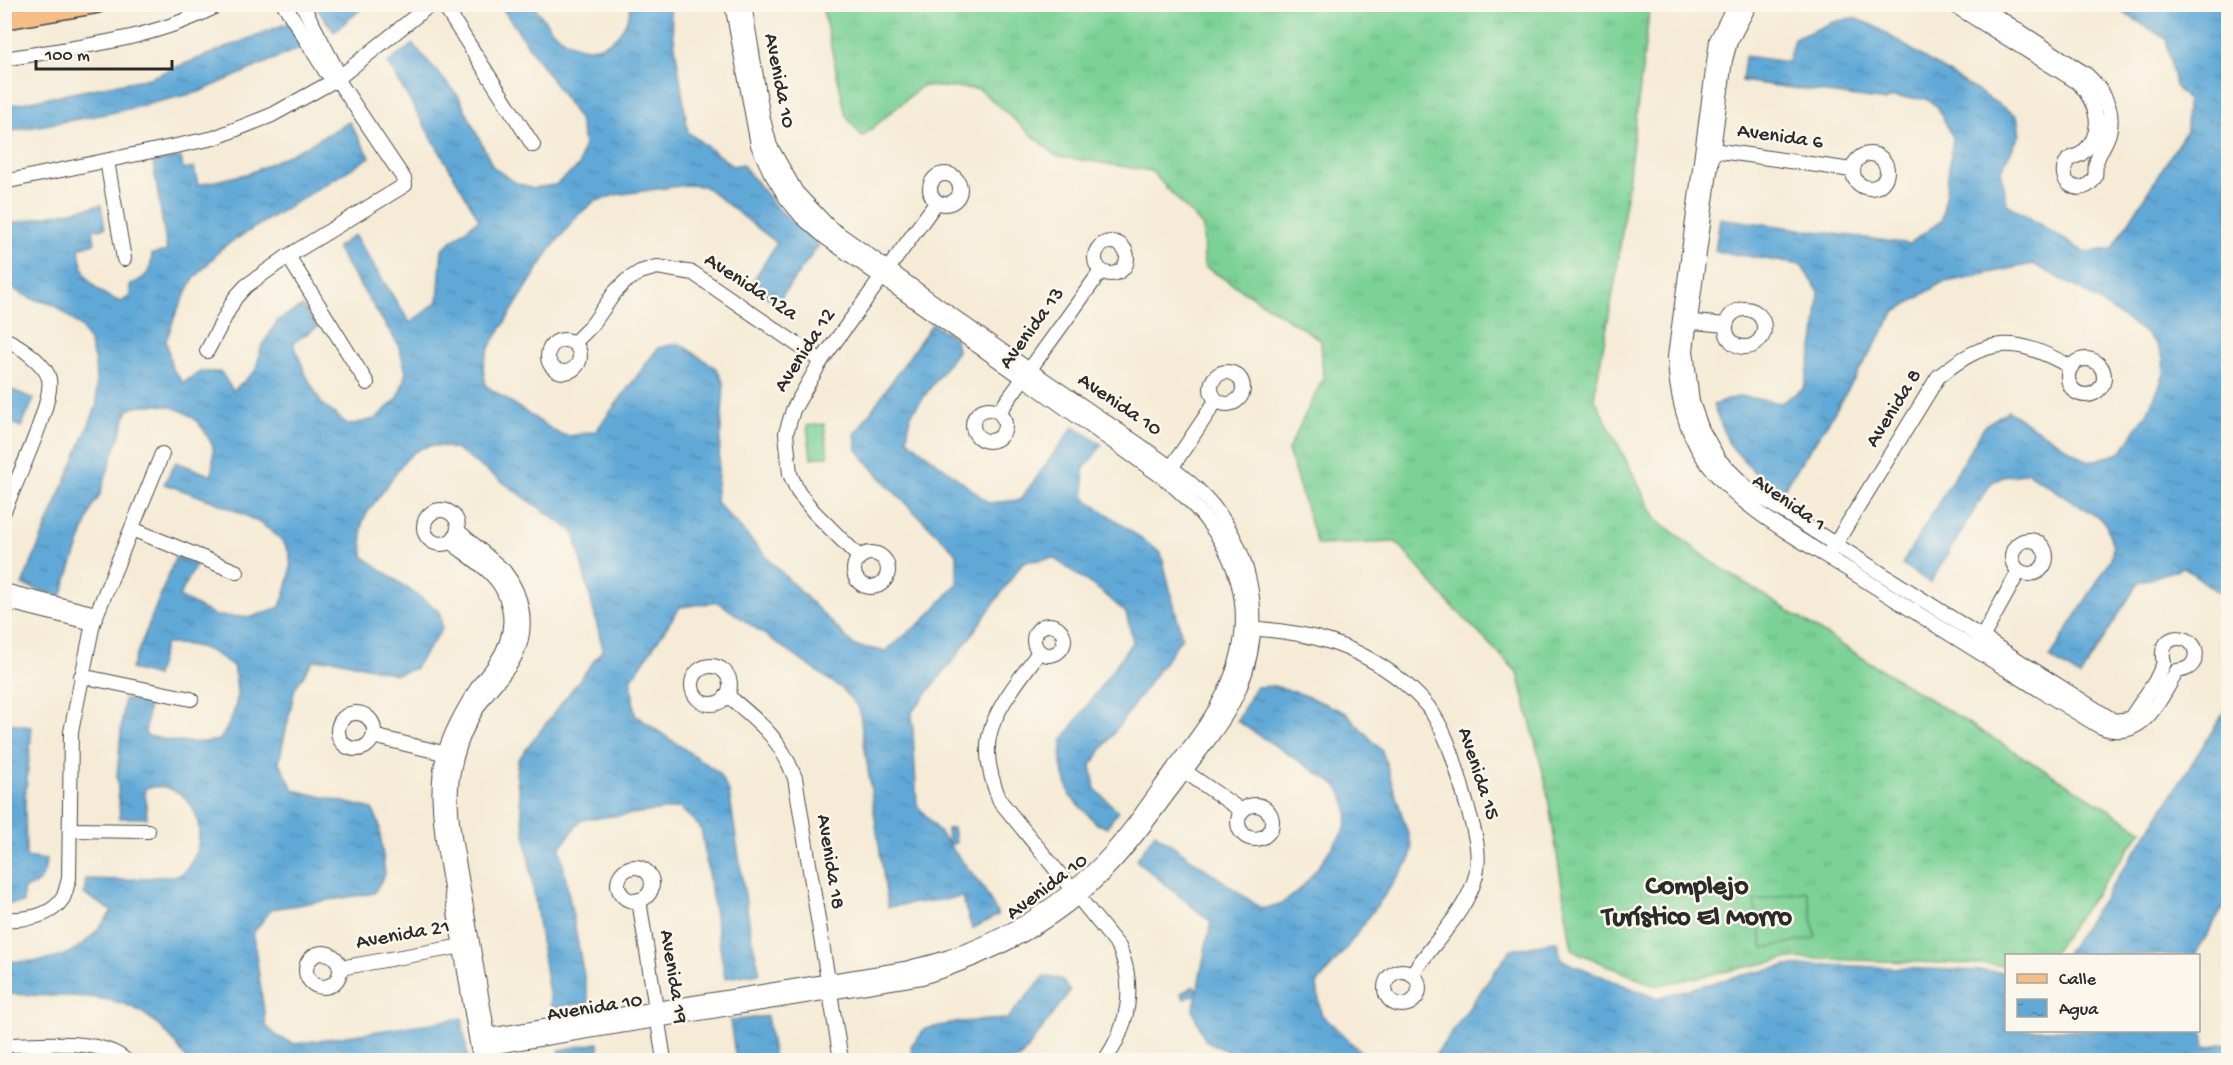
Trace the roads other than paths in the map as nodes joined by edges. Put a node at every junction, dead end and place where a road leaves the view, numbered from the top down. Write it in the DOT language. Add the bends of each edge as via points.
graph roads {
  1 [pos="97,4"];
  2 [pos="220,4"];
  3 [pos="284,4"];
  4 [pos="302,4"];
  5 [pos="431,4"];
  6 [pos="443,4"];
  7 [pos="732,4"];
  8 [pos="744,4"];
  9 [pos="1735,4"];
  10 [pos="1749,4"];
  11 [pos="1978,4"];
  12 [pos="1956,5"];
  13 [pos="4,20"];
  14 [pos="745,49"];
  15 [pos="4,59"];
  16 [pos="337,79"];
  17 [pos="533,145"];
  18 [pos="1708,149"];
  19 [pos="2079,156"];
  20 [pos="107,161"];
  21 [pos="2095,166"];
  22 [pos="1852,170"];
  23 [pos="4,182"];
  24 [pos="936,202"];
  25 [pos="288,256"];
  26 [pos="124,259"];
  27 [pos="1101,271"];
  28 [pos="886,273"];
  29 [pos="1684,322"];
  30 [pos="1726,325"];
  31 [pos="4,339"];
  32 [pos="573,343"];
  33 [pos="207,351"];
  34 [pos="821,361"];
  35 [pos="2071,367"];
  36 [pos="1026,374"];
  37 [pos="367,383"];
  38 [pos="1216,401"];
  39 [pos="999,412"];
  40 [pos="162,454"];
  41 [pos="1168,473"];
  42 [pos="11,476"];
  43 [pos="4,511"];
  44 [pos="132,529"];
  45 [pos="454,536"];
  46 [pos="1831,551"];
  47 [pos="860,557"];
  48 [pos="237,572"];
  49 [pos="2019,572"];
  50 [pos="4,591"];
  51 [pos="1922,599"];
  52 [pos="4,601"];
  53 [pos="1914,611"];
  54 [pos="94,619"];
  55 [pos="1248,629"];
  56 [pos="1983,637"];
  57 [pos="1974,650"];
  58 [pos="1039,652"];
  59 [pos="2164,663"];
  60 [pos="2177,671"];
  61 [pos="81,676"];
  62 [pos="2045,686"];
  63 [pos="727,695"];
  64 [pos="191,699"];
  65 [pos="373,736"];
  66 [pos="451,755"];
  67 [pos="1181,768"];
  68 [pos="1242,811"];
  69 [pos="70,830"];
  70 [pos="148,831"];
  71 [pos="1075,893"];
  72 [pos="639,900"];
  73 [pos="4,919"];
  74 [pos="466,946"];
  75 [pos="340,968"];
  76 [pos="1412,974"];
  77 [pos="828,987"];
  78 [pos="657,1014"];
  79 [pos="4,1045"];
  80 [pos="484,1049"];
  81 [pos="1109,1059"];
  82 [pos="125,1060"];
  83 [pos="664,1060"];
  84 [pos="841,1060"];
  1 -- 13 [label="main road"];
  2 -- 15 [label="street" via="158,30"];
  3 -- 16 [label="street" via="326,72"];
  4 -- 16 [label="street" via="335,67"];
  5 -- 16 [label="street"];
  6 -- 17 [label="street"];
  7 -- 14 [label="street, Avenida 10"];
  8 -- 14 [label="street, Avenida 10"];
  9 -- 18 [label="street, Avenida 1" via="1717,40"];
  10 -- 18 [label="street, Avenida 1" via="1730,42"];
  11 -- 21 [label="street" via="2098,85 2110,120 2109,133"];
  12 -- 19 [label="street" via="2079,83 2090,96 2098,122 2096,132"];
  14 -- 28 [label="street, Avenida 10" via="758,145 770,171 814,228"];
  16 -- 20 [label="street" via="272,115 214,138"];
  16 -- 25 [label="street" via="405,185"];
  18 -- 22 [label="street, Avenida 6"];
  18 -- 29 [label="street, Avenida 1"];
  19 -- 21 [label="street" via="2089,158"];
  19 -- 21 [label="street" via="2065,165 2064,177 2071,186 2082,188 2092,183"];
  20 -- 23 [label="street"];
  20 -- 26 [label="street"];
  24 -- 28 [label="street, Avenida 12"];
  25 -- 33 [label="street" via="241,290"];
  25 -- 37 [label="street"];
  27 -- 36 [label="street, Avenida 13"];
  28 -- 34 [label="street, Avenida 12"];
  28 -- 36 [label="street, Avenida 10"];
  29 -- 30 [label="street"];
  29 -- 46 [label="street, Avenida 1" via="1675,357 1675,380 1688,429 1705,460 1721,470 1739,498"];
  31 -- 42 [label="street" via="34,357 49,377 48,400"];
  32 -- 34 [label="street, Avenida 12a" via="626,281 657,267 693,273"];
  34 -- 47 [label="street, Avenida 12" via="793,410 786,433 790,474 814,512"];
  35 -- 46 [label="street, Avenida 8" via="2044,352 2017,345 1988,347 1961,358 1938,377"];
  36 -- 39 [label="street, Avenida 13"];
  36 -- 41 [label="street, Avenida 10"];
  38 -- 41 [label="street"];
  40 -- 44 [label="street"];
  41 -- 55 [label="street, Avenida 10" via="1223,531"];
  42 -- 43 [label="street"];
  44 -- 48 [label="street"];
  44 -- 54 [label="street"];
  45 -- 66 [label="street, Avenida 10" via="504,570 522,606 523,621 515,656 475,712"];
  46 -- 51 [label="street, Avenida 1"];
  46 -- 53 [label="street, Avenida 1"];
  49 -- 56 [label="street"];
  50 -- 54 [label="street"];
  51 -- 53 [label="street"];
  51 -- 56 [label="street, Avenida 1"];
  52 -- 54 [label="street"];
  53 -- 57 [label="street, Avenida 1"];
  54 -- 61 [label="street"];
  55 -- 67 [label="street, Avenida 10" via="1233,688 1218,705"];
  55 -- 76 [label="street, Avenida 15" via="1313,637 1340,644 1376,662 1419,696 1432,712 1451,750 1477,845 1478,862 1464,902"];
  56 -- 57 [label="street"];
  56 -- 62 [label="street, Avenida 1"];
  57 -- 62 [label="street, Avenida 1"];
  58 -- 71 [label="street" via="996,717 988,737 988,760 1000,801"];
  59 -- 60 [label="street"];
  59 -- 60 [label="street, Avenida 1" via="2164,646 2170,639 2188,640 2196,656 2186,670"];
  59 -- 62 [label="street, Avenida 1" via="2137,711 2130,719 2121,721"];
  60 -- 62 [label="street, Avenida 1" via="2147,719 2125,730 2099,726"];
  61 -- 64 [label="street"];
  61 -- 69 [label="street" via="71,732"];
  63 -- 77 [label="street, Avenida 18" via="768,729 786,755 795,778"];
  65 -- 66 [label="street"];
  66 -- 74 [label="street, Avenida 10" via="452,819"];
  67 -- 68 [label="street"];
  67 -- 71 [label="street, Avenida 10" via="1131,834"];
  69 -- 70 [label="street"];
  69 -- 73 [label="street" via="69,879 62,898 47,913"];
  71 -- 77 [label="street, Avenida 10" via="1046,908 1005,939 948,958"];
  71 -- 81 [label="street" via="1119,947 1127,972 1127,1015"];
  72 -- 78 [label="street, Avenida 19"];
  74 -- 75 [label="street, Avenida 21"];
  74 -- 80 [label="street, Avenida 10"];
  77 -- 78 [label="street, Avenida 10"];
  77 -- 84 [label="street, Avenida 18"];
  78 -- 80 [label="street, Avenida 10" via="575,1027"];
  78 -- 83 [label="street, Avenida 19"];
  79 -- 82 [label="street" via="92,1045"];
}
